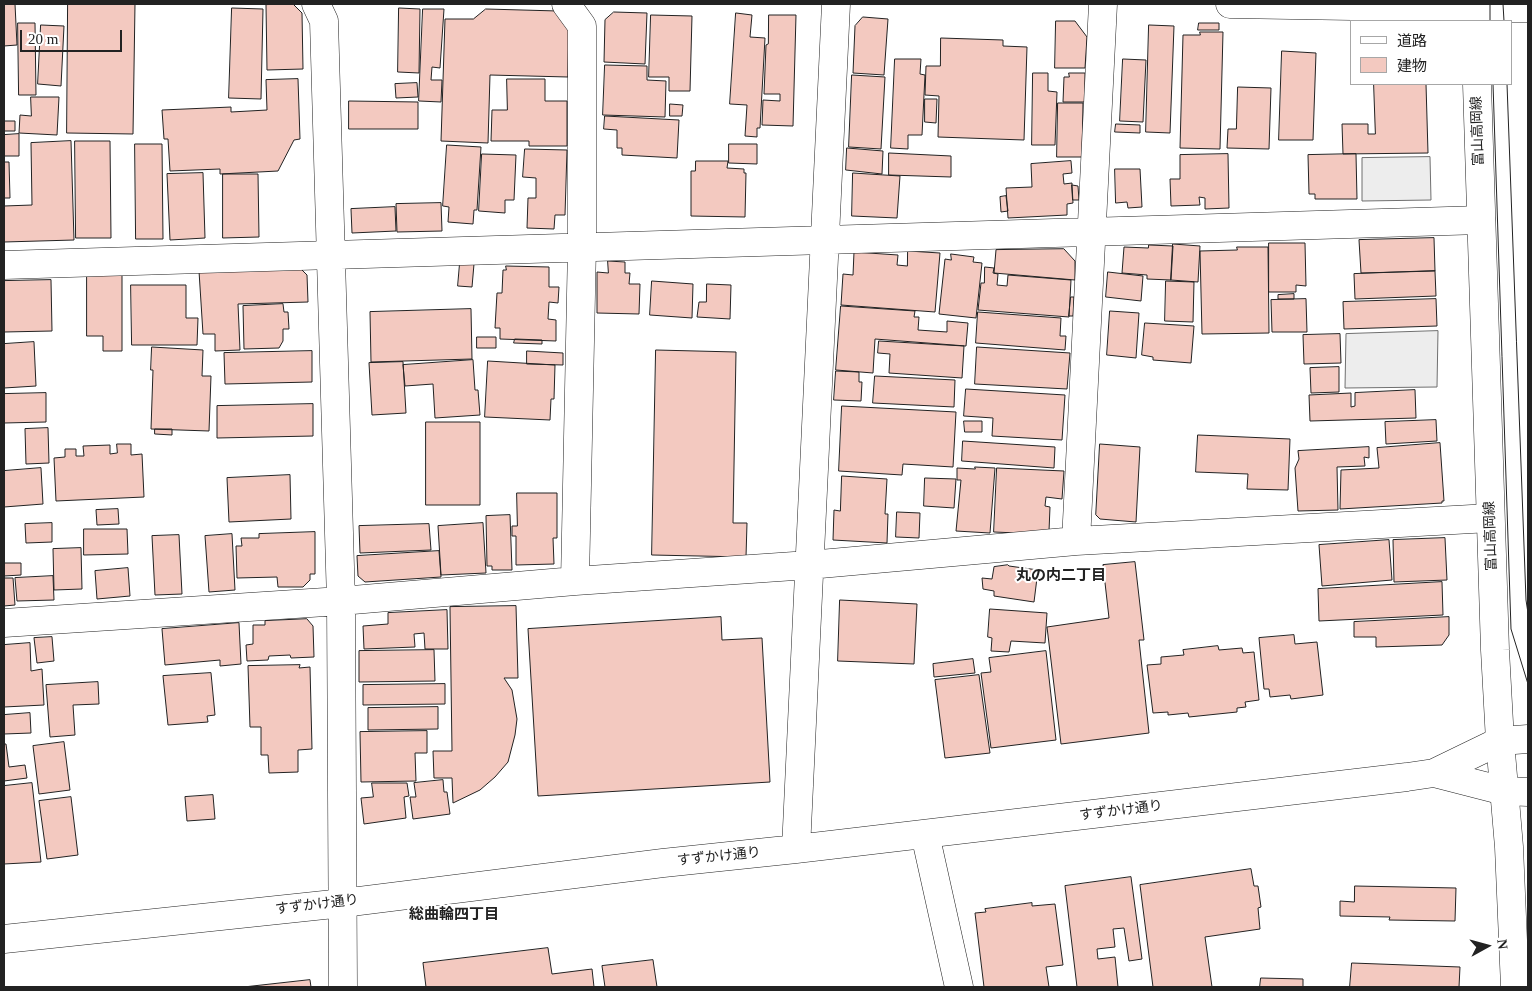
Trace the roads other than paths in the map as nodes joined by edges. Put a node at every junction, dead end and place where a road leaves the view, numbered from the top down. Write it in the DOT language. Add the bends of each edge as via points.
graph roads {
  1 [pos="316,4"];
  2 [pos="566,4"];
  3 [pos="836,4"];
  4 [pos="1103,4"];
  5 [pos="1230,4"];
  6 [pos="1528,6"];
  7 [pos="1474,11"];
  8 [pos="1477,85"];
  9 [pos="1481,220"];
  10 [pos="1091,232"];
  11 [pos="825,240"];
  12 [pos="582,246"];
  13 [pos="330,254"];
  14 [pos="4,265"];
  15 [pos="1490,518"];
  16 [pos="1076,541"];
  17 [pos="809,565"];
  18 [pos="575,581"];
  19 [pos="341,601"];
  20 [pos="4,622"];
  21 [pos="1528,739"];
  22 [pos="1500,741"];
  23 [pos="1434,773"];
  24 [pos="1516,792"];
  25 [pos="925,834"];
  26 [pos="796,849"];
  27 [pos="342,903"];
  28 [pos="4,939"];
  29 [pos="343,987"];
  30 [pos="959,987"];
  31 [pos="1515,987"];
  1 -- 13 [label="street" via="324,21"];
  2 -- 12 [label="street" via="582,26"];
  3 -- 11 [label="street"];
  4 -- 10 [label="street"];
  5 -- 7 [label="street"];
  6 -- 7 [label="street"];
  8 -- 9 [label="street, 富山高岡線"];
  9 -- 10 [label="street"];
  9 -- 15 [label="street, 富山高岡線"];
  10 -- 11 [label="street"];
  10 -- 16 [label="street"];
  11 -- 12 [label="street"];
  11 -- 17 [label="street"];
  12 -- 13 [label="street"];
  12 -- 18 [label="street"];
  13 -- 14 [label="street"];
  13 -- 19 [label="street"];
  15 -- 16 [label="street"];
  15 -- 22 [label="street, 富山高岡線"];
  16 -- 17 [label="street"];
  17 -- 18 [label="street"];
  17 -- 26 [label="street"];
  18 -- 19 [label="street"];
  19 -- 20 [label="street"];
  19 -- 27 [label="street"];
  21 -- 22 [label="street"];
  22 -- 23 [label="street"];
  22 -- 24 [label="street, 富山高岡線"];
  23 -- 24 [label="street"];
  23 -- 25 [label="street, すずかけ通り"];
  24 -- 31 [label="street, 富山高岡線" via="1510,865"];
  25 -- 26 [label="street, すずかけ通り"];
  25 -- 30 [label="street"];
  26 -- 27 [label="street, すずかけ通り"];
  27 -- 28 [label="street, すずかけ通り"];
  27 -- 29 [label="street"];
}
